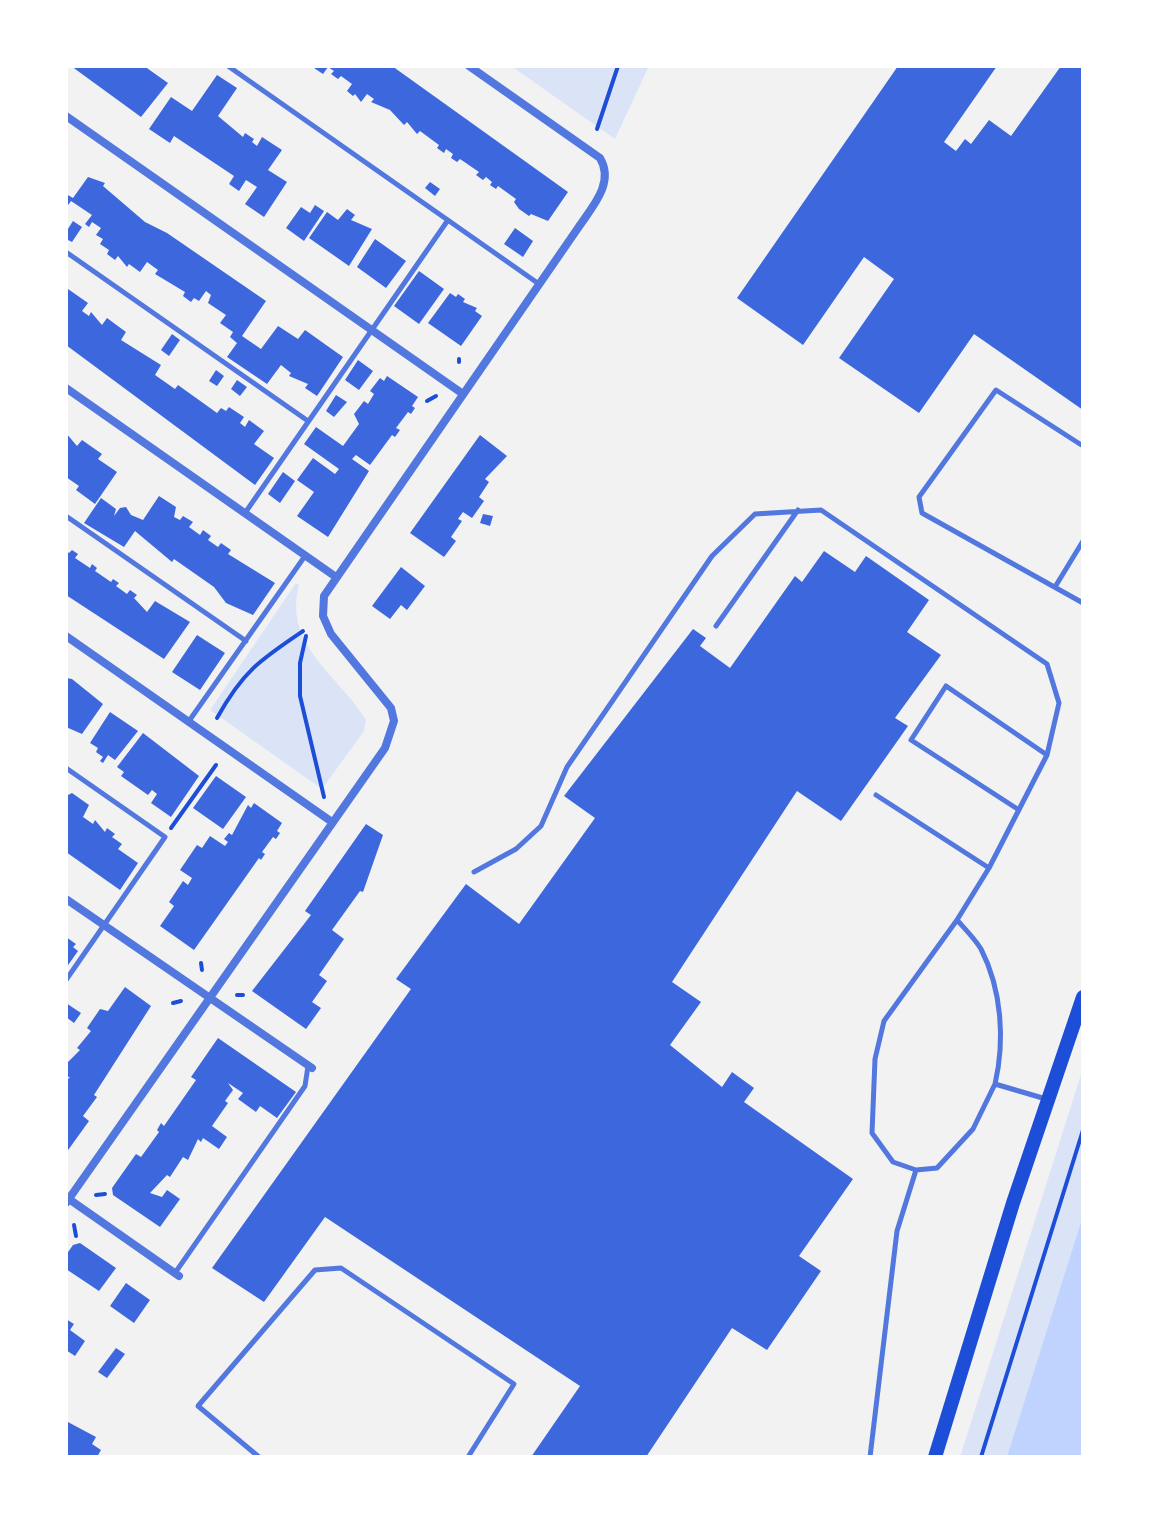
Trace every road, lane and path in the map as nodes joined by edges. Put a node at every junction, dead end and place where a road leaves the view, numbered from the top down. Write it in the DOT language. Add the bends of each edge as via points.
graph roads {
  1 [pos="469,66"];
  2 [pos="618,66"];
  3 [pos="230,67"];
  4 [pos="66,116"];
  5 [pos="597,129"];
  6 [pos="448,220"];
  7 [pos="66,252"];
  8 [pos="539,284"];
  9 [pos="371,329"];
  10 [pos="66,388"];
  11 [pos="463,394"];
  12 [pos="436,396"];
  13 [pos="427,401"];
  14 [pos="308,421"];
  15 [pos="1083,446"];
  16 [pos="799,509"];
  17 [pos="245,513"];
  18 [pos="66,516"];
  19 [pos="1083,541"];
  20 [pos="305,555"];
  21 [pos="336,577"];
  22 [pos="1055,587"];
  23 [pos="1083,603"];
  24 [pos="716,626"];
  25 [pos="66,636"];
  26 [pos="246,641"];
  27 [pos="217,718"];
  28 [pos="188,722"];
  29 [pos="1047,755"];
  30 [pos="216,765"];
  31 [pos="66,768"];
  32 [pos="876,795"];
  33 [pos="324,797"];
  34 [pos="1019,810"];
  35 [pos="332,822"];
  36 [pos="165,837"];
  37 [pos="989,868"];
  38 [pos="474,872"];
  39 [pos="66,899"];
  40 [pos="957,920"];
  41 [pos="104,925"];
  42 [pos="201,963"];
  43 [pos="202,970"];
  44 [pos="66,980"];
  45 [pos="1083,997"];
  46 [pos="209,998"];
  47 [pos="181,1001"];
  48 [pos="173,1003"];
  49 [pos="310,1066"];
  50 [pos="995,1084"];
  51 [pos="1047,1099"];
  52 [pos="1083,1130"];
  53 [pos="916,1170"];
  54 [pos="105,1194"];
  55 [pos="96,1195"];
  56 [pos="67,1200"];
  57 [pos="74,1225"];
  58 [pos="76,1236"];
  59 [pos="177,1274"];
  60 [pos="259,1457"];
  61 [pos="468,1457"];
  62 [pos="870,1457"];
  63 [pos="935,1457"];
  64 [pos="981,1457"];
  1 -- 8 [label="street" via="606,167 605,183"];
  2 -- 5 [label="path"];
  3 -- 6 [label="lane"];
  4 -- 9 [label="street"];
  6 -- 8 [label="lane"];
  6 -- 9 [label="lane"];
  7 -- 14 [label="lane"];
  8 -- 11 [label="street"];
  9 -- 11 [label="street"];
  9 -- 14 [label="lane"];
  10 -- 17 [label="street"];
  11 -- 21 [label="street"];
  12 -- 13 [label="path"];
  14 -- 17 [label="lane"];
  15 -- 22 [label="lane" via="996,390 919,497 922,513"];
  16 -- 24 [label="lane"];
  16 -- 29 [label="lane" via="821,510 1047,664 1059,703"];
  16 -- 38 [label="lane" via="755,514 712,556 567,767 541,826 516,849"];
  17 -- 20 [label="street"];
  18 -- 26 [label="lane"];
  19 -- 22 [label="lane"];
  20 -- 21 [label="street"];
  20 -- 26 [label="lane"];
  21 -- 35 [label="street" via="324,596 323,616 331,634 384,696 394,721 385,748"];
  22 -- 23 [label="lane"];
  25 -- 28 [label="street"];
  26 -- 28 [label="lane"];
  27 -- 33 [label="path" via="252,666 304,634 300,696"];
  28 -- 35 [label="street"];
  29 -- 34 [label="lane"];
  29 -- 34 [label="lane" via="946,686 911,740"];
  30 -- 36 [label="path"];
  31 -- 36 [label="lane"];
  32 -- 37 [label="lane"];
  34 -- 37 [label="lane"];
  35 -- 46 [label="street"];
  36 -- 41 [label="lane"];
  37 -- 40 [label="lane"];
  39 -- 41 [label="street"];
  40 -- 50 [label="lane" via="981,949 1000,1014 1002,1055"];
  40 -- 53 [label="lane" via="884,1021 875,1059 872,1133 893,1162"];
  41 -- 44 [label="lane"];
  41 -- 46 [label="street"];
  42 -- 43 [label="path"];
  45 -- 51 [label="main road"];
  46 -- 49 [label="street"];
  46 -- 56 [label="street"];
  47 -- 48 [label="path"];
  49 -- 59 [label="lane" via="305,1086"];
  50 -- 51 [label="lane"];
  50 -- 53 [label="lane" via="973,1129 937,1168"];
  51 -- 63 [label="main road"];
  52 -- 64 [label="path"];
  53 -- 62 [label="lane" via="897,1231"];
  54 -- 55 [label="path"];
  56 -- 59 [label="street"];
  57 -- 58 [label="path"];
  60 -- 61 [label="lane" via="198,1406 315,1270 341,1268 514,1384"];
}
